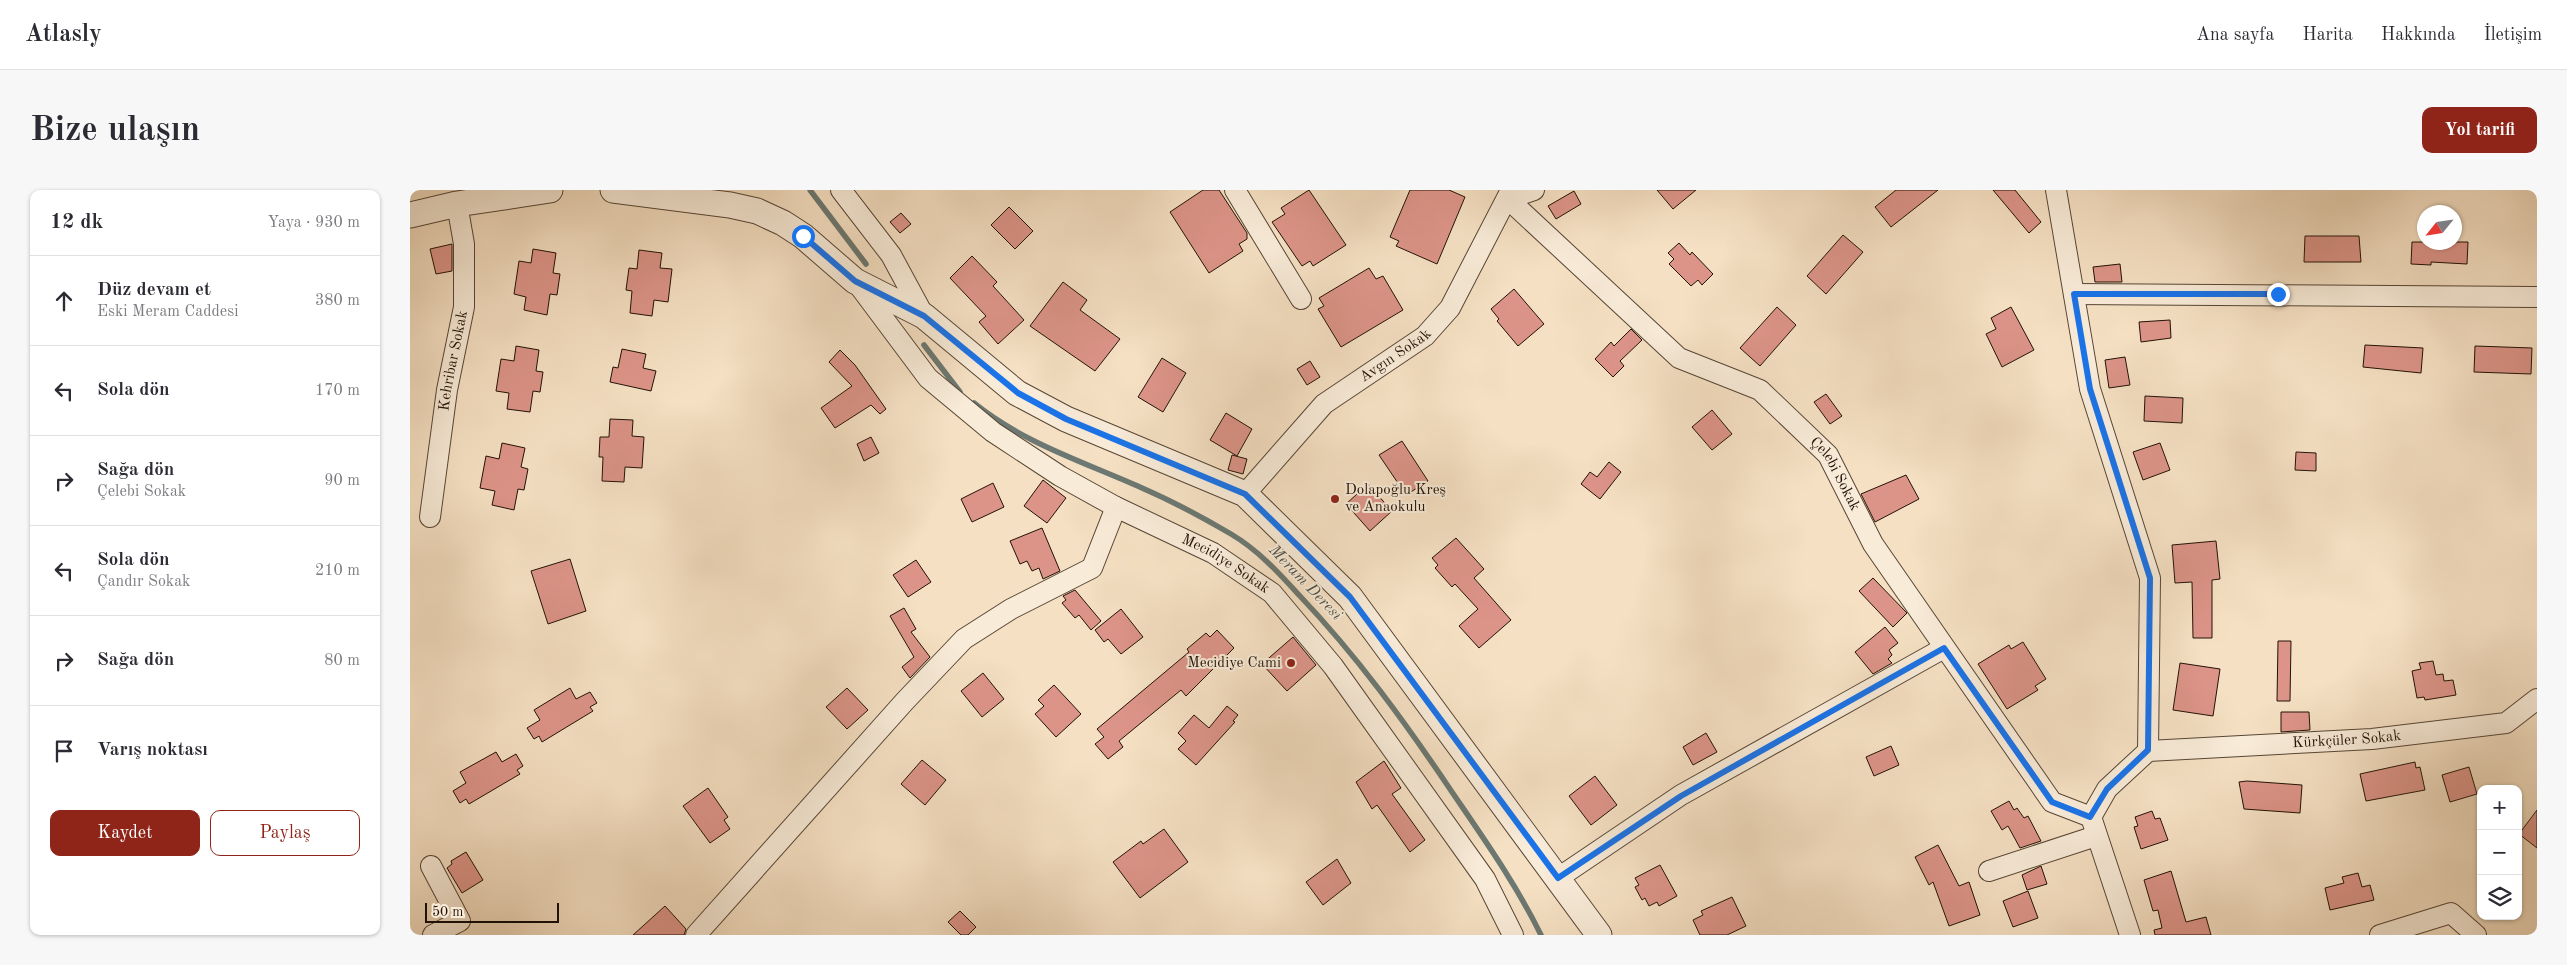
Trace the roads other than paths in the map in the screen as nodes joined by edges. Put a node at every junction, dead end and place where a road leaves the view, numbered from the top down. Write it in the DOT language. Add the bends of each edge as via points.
graph roads {
  1 [pos="550,190"];
  2 [pos="613,190"];
  3 [pos="841,190"];
  4 [pos="1235,190"];
  5 [pos="1534,190"];
  6 [pos="2056,190"];
  7 [pos="1510,194"];
  8 [pos="457,204"];
  9 [pos="410,215"];
  10 [pos="855,281"];
  11 [pos="2074,294"];
  12 [pos="2537,297"];
  13 [pos="1301,299"];
  14 [pos="934,323"];
  15 [pos="1245,494"];
  16 [pos="1116,507"];
  17 [pos="430,518"];
  18 [pos="1944,648"];
  19 [pos="2537,699"];
  20 [pos="2148,750"];
  21 [pos="2094,827"];
  22 [pos="431,866"];
  23 [pos="1989,871"];
  24 [pos="1558,878"];
  25 [pos="433,935"];
  26 [pos="696,935"];
  27 [pos="1513,935"];
  28 [pos="1600,935"];
  29 [pos="2130,935"];
  30 [pos="2380,935"];
  31 [pos="2476,935"];
  1 -- 8 [label="street"];
  2 -- 10 [label="street" via="757,211 803,236"];
  3 -- 14 [label="street" via="891,255"];
  4 -- 13 [label="street"];
  5 -- 7 [label="street"];
  6 -- 11 [label="street"];
  7 -- 15 [label="street, Avgın Sokak" via="1450,308 1425,336 1324,404"];
  7 -- 18 [label="street, Çelebi Sokak" via="1679,358 1760,390 1828,455 1873,544"];
  8 -- 9 [label="street"];
  8 -- 17 [label="street, Kehribar Sokak" via="464,244 464,307 447,390"];
  10 -- 14 [label="street"];
  10 -- 16 [label="street, Mecidiye Sokak" via="928,378 993,432 1060,476"];
  11 -- 12 [label="street"];
  11 -- 20 [label="street" via="2090,389 2150,578"];
  14 -- 15 [label="street" via="1018,393 1042,407"];
  15 -- 24 [label="street" via="1350,597"];
  16 -- 26 [label="street" via="1092,568 1011,610 964,640"];
  16 -- 27 [label="street, Mecidiye Sokak" via="1213,553 1272,593 1333,666 1485,879"];
  18 -- 21 [label="street, Çelebi Sokak" via="2052,802"];
  18 -- 24 [label="street" via="1681,796"];
  19 -- 20 [label="street, Kürkçüler Sokak" via="2506,723 2372,739"];
  20 -- 21 [label="street" via="2107,789"];
  21 -- 23 [label="street"];
  21 -- 29 [label="street"];
  22 -- 25 [label="street" via="460,921"];
  24 -- 28 [label="street"];
  30 -- 31 [label="street" via="2451,913"];
}
